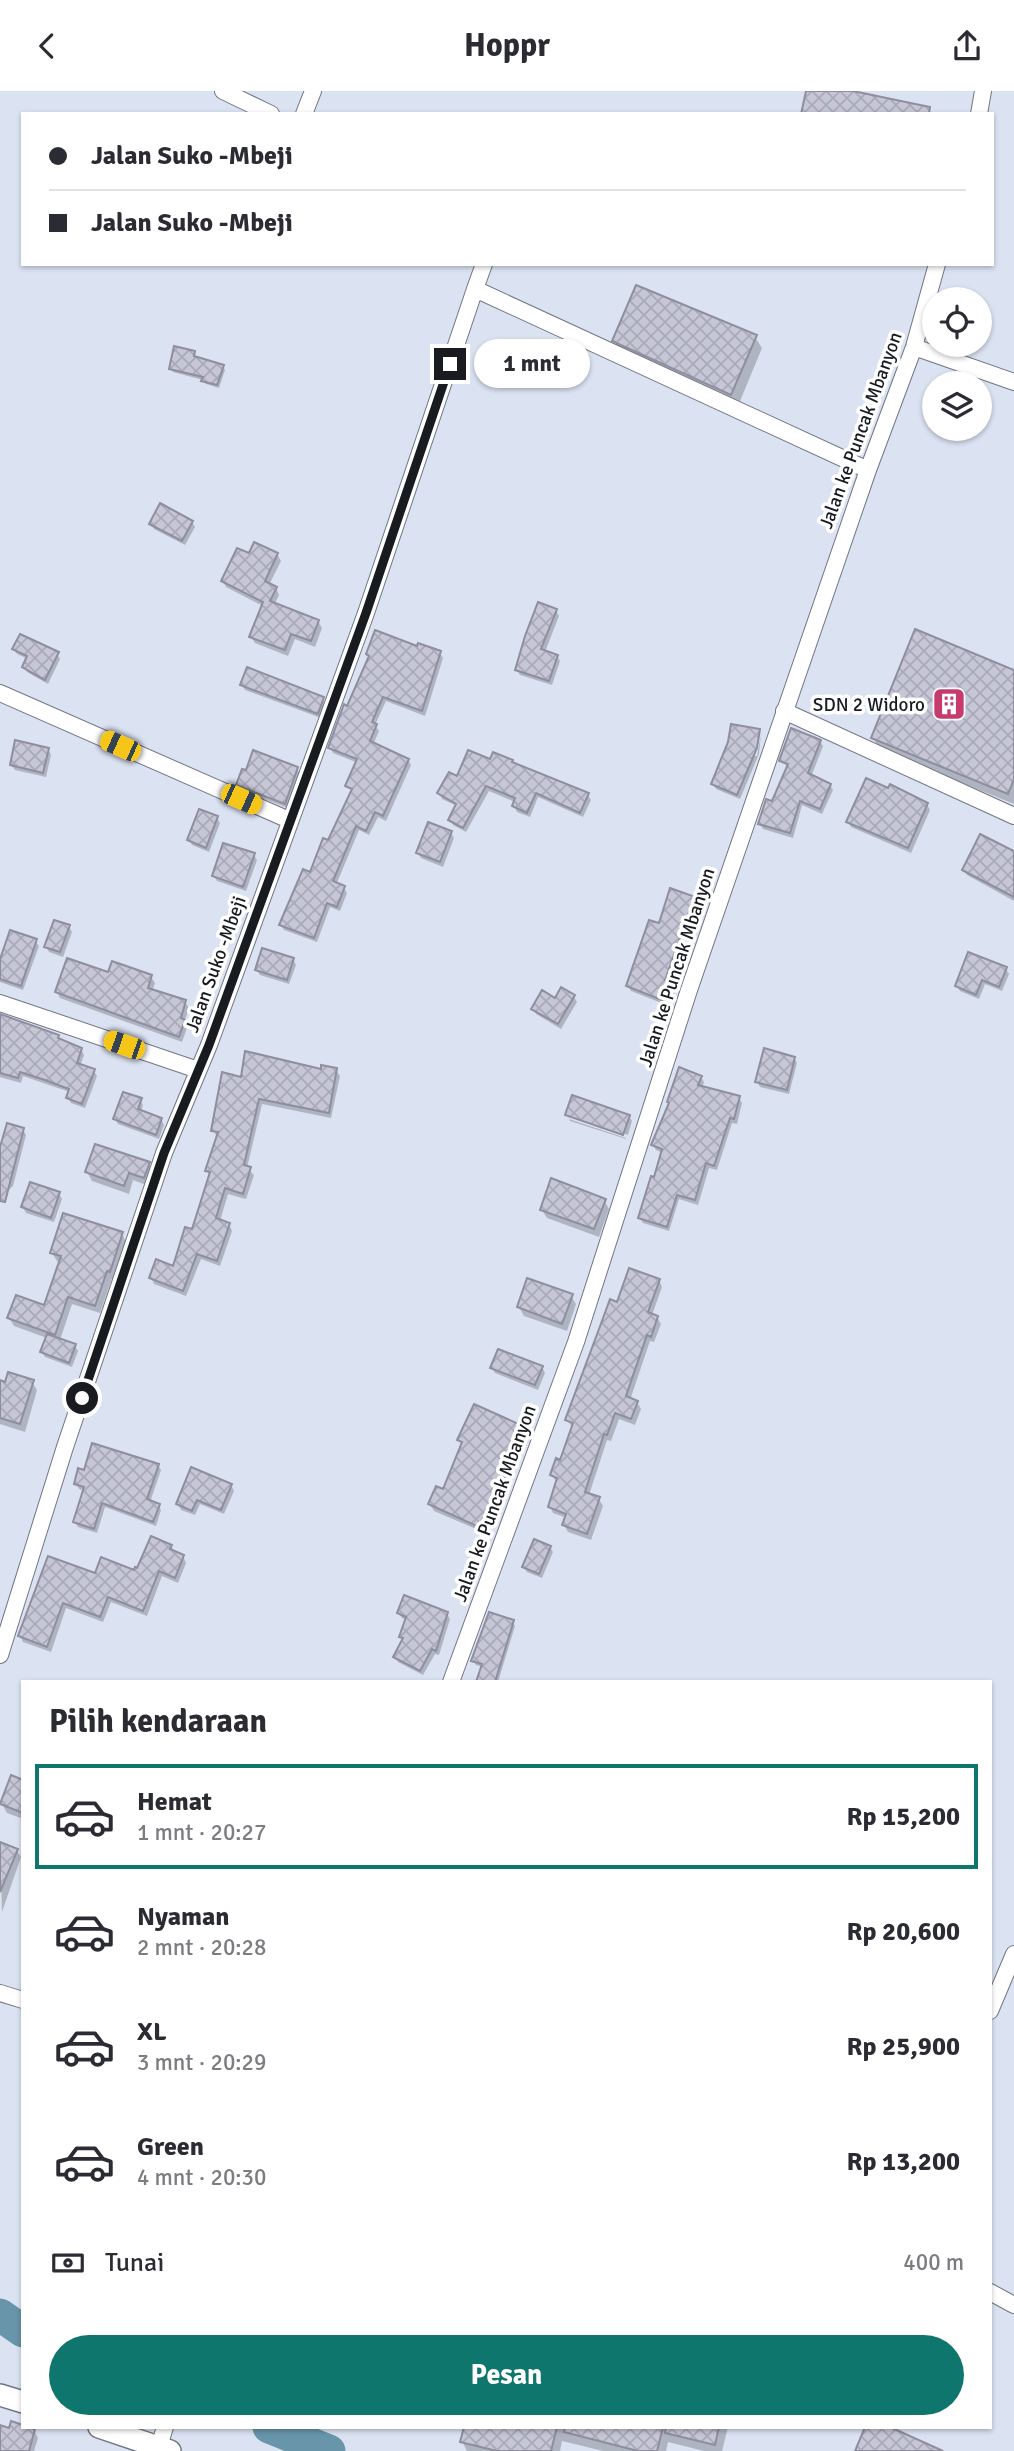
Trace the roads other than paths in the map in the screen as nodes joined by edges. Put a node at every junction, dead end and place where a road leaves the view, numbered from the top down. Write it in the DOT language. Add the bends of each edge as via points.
graph roads {
  1 [pos="222,91"];
  2 [pos="313,91"];
  3 [pos="983,91"];
  4 [pos="267,112"];
  5 [pos="305,112"];
  6 [pos="979,112"];
  7 [pos="483,266"];
  8 [pos="936,266"];
  9 [pos="475,289"];
  10 [pos="914,347"];
  11 [pos="1014,382"];
  12 [pos="868,470"];
  13 [pos="0,693"];
  14 [pos="784,712"];
  15 [pos="1014,816"];
  16 [pos="289,820"];
  17 [pos="0,1003"];
  18 [pos="198,1070"];
  19 [pos="0,1655"];
  20 [pos="452,1680"];
  21 [pos="1014,1954"];
  22 [pos="0,1993"];
  23 [pos="21,1999"];
  24 [pos="992,2006"];
  25 [pos="992,2293"];
  26 [pos="1014,2305"];
  27 [pos="0,2395"];
  28 [pos="21,2401"];
  29 [pos="110,2429"];
  30 [pos="164,2439"];
  1 -- 4 [label="street"];
  2 -- 5 [label="street"];
  3 -- 6 [label="street"];
  7 -- 9 [label="street, Jalan Suko -Mbeji"];
  8 -- 10 [label="street, Jalan ke Puncak Mbanyon"];
  9 -- 12 [label="street"];
  9 -- 16 [label="street, Jalan Suko -Mbeji" via="366,613"];
  10 -- 11 [label="street"];
  10 -- 12 [label="street, Jalan ke Puncak Mbanyon"];
  12 -- 14 [label="street, Jalan ke Puncak Mbanyon"];
  13 -- 16 [label="street"];
  14 -- 15 [label="street"];
  14 -- 20 [label="street, Jalan ke Puncak Mbanyon" via="576,1342"];
  16 -- 18 [label="street, Jalan Suko -Mbeji"];
  17 -- 18 [label="street"];
  18 -- 19 [label="street, Jalan Suko -Mbeji" via="164,1153"];
  21 -- 24 [label="street"];
  22 -- 23 [label="street"];
  25 -- 26 [label="street"];
  27 -- 28 [label="street"];
  29 -- 30 [label="street"];
}
